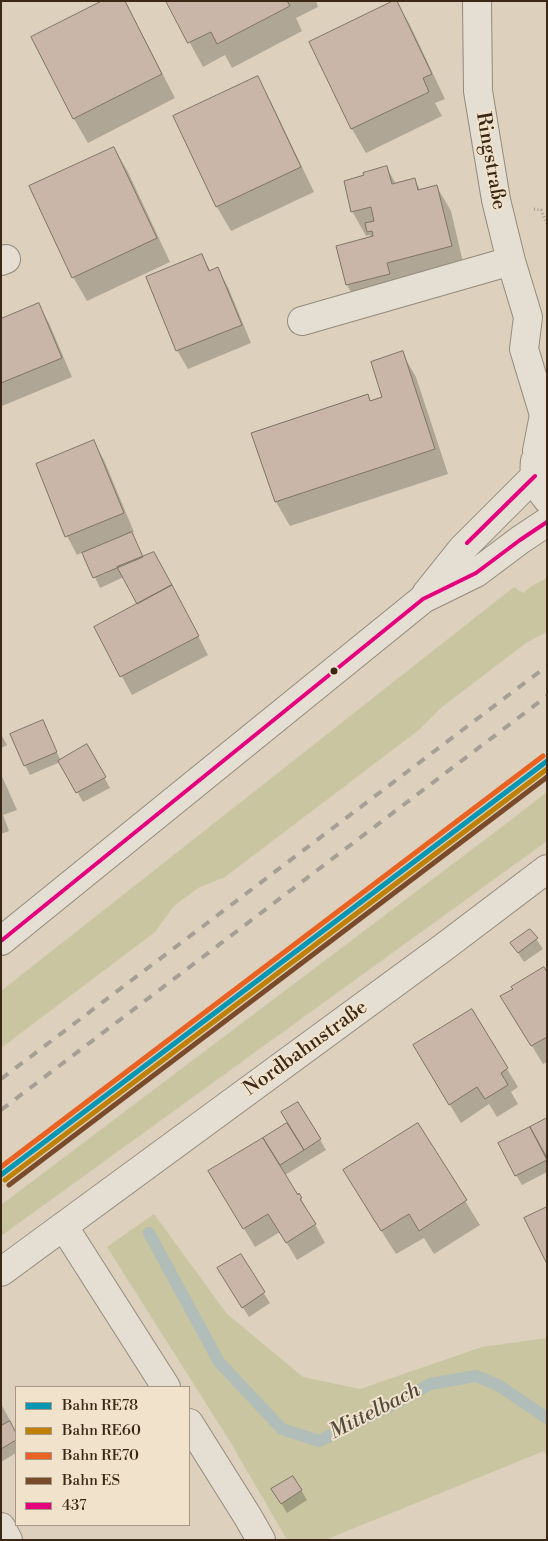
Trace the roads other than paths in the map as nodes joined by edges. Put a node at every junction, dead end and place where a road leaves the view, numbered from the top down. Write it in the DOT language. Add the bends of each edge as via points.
graph roads {
  1 [pos="478,1"];
  2 [pos="511,261"];
  3 [pos="537,314"];
  4 [pos="302,321"];
  5 [pos="547,338"];
  6 [pos="541,465"];
  7 [pos="547,522"];
  8 [pos="423,599"];
  9 [pos="547,869"];
  10 [pos="1,941"];
  11 [pos="64,1227"];
  12 [pos="1,1272"];
  13 [pos="165,1386"];
  14 [pos="190,1425"];
  15 [pos="1,1527"];
  16 [pos="8,1540"];
  17 [pos="261,1540"];
  1 -- 2 [label="street, Ringstraße" via="478,91 496,200"];
  2 -- 3 [label="street, Ringstraße"];
  2 -- 4 [label="street"];
  3 -- 5 [label="street, Ringstraße"];
  3 -- 6 [label="street, Ringstraße" via="524,349 544,415"];
  6 -- 8 [label="street" via="462,549"];
  7 -- 8 [label="street" via="476,573"];
  8 -- 10 [label="street"];
  9 -- 11 [label="street, Nordbahnstraße"];
  11 -- 12 [label="street, Nordbahnstraße"];
  11 -- 13 [label="street"];
  14 -- 17 [label="street"];
  15 -- 16 [label="street"];
}
